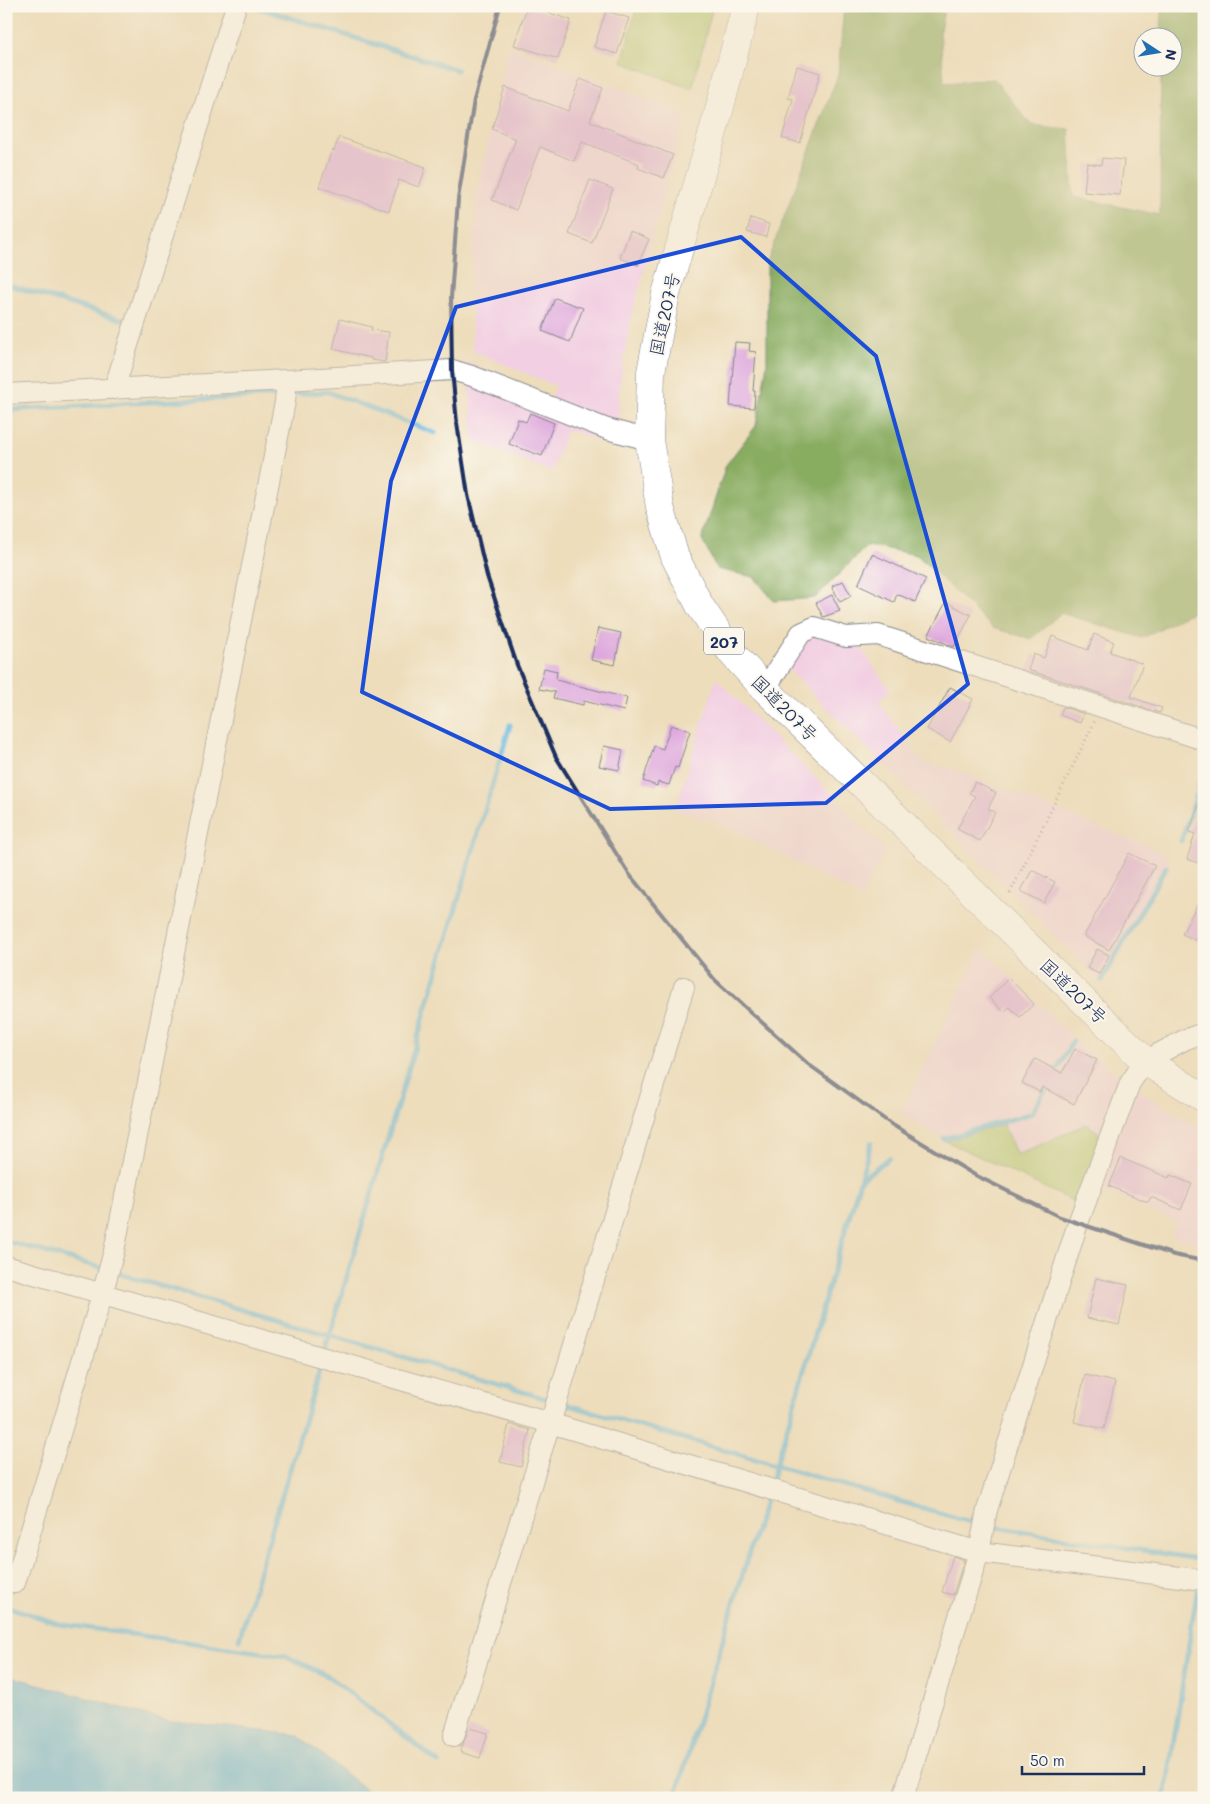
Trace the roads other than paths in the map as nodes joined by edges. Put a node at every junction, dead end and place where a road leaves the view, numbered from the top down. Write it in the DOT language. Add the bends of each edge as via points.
graph roads {
  1 [pos="236,6"];
  2 [pos="746,6"];
  3 [pos="114,389"];
  4 [pos="286,390"];
  5 [pos="6,394"];
  6 [pos="649,440"];
  7 [pos="765,689"];
  8 [pos="1204,740"];
  9 [pos="684,987"];
  10 [pos="1204,1033"];
  11 [pos="1146,1061"];
  12 [pos="1204,1098"];
  13 [pos="6,1266"];
  14 [pos="106,1279"];
  15 [pos="554,1409"];
  16 [pos="982,1534"];
  17 [pos="1204,1580"];
  18 [pos="15,1583"];
  19 [pos="454,1736"];
  20 [pos="904,1798"];
  1 -- 3 [label="street"];
  2 -- 6 [label="highway, 国道207号 / 207" via="666,294 651,372"];
  3 -- 4 [label="street"];
  3 -- 5 [label="street"];
  4 -- 6 [label="street" via="452,370 607,429"];
  4 -- 14 [label="street"];
  6 -- 7 [label="highway, 国道207号 / 207" via="660,507 675,557 700,606 731,652"];
  7 -- 8 [label="street" via="801,632 814,627 846,637 878,635"];
  7 -- 11 [label="highway, 国道207号 / 207"];
  9 -- 15 [label="street"];
  10 -- 11 [label="street"];
  11 -- 12 [label="highway, 国道207号 / 207"];
  11 -- 16 [label="street" via="1130,1083 1078,1223"];
  13 -- 14 [label="street"];
  14 -- 15 [label="street"];
  14 -- 18 [label="street"];
  15 -- 16 [label="street"];
  15 -- 19 [label="street"];
  16 -- 17 [label="street"];
  16 -- 20 [label="street"];
}
